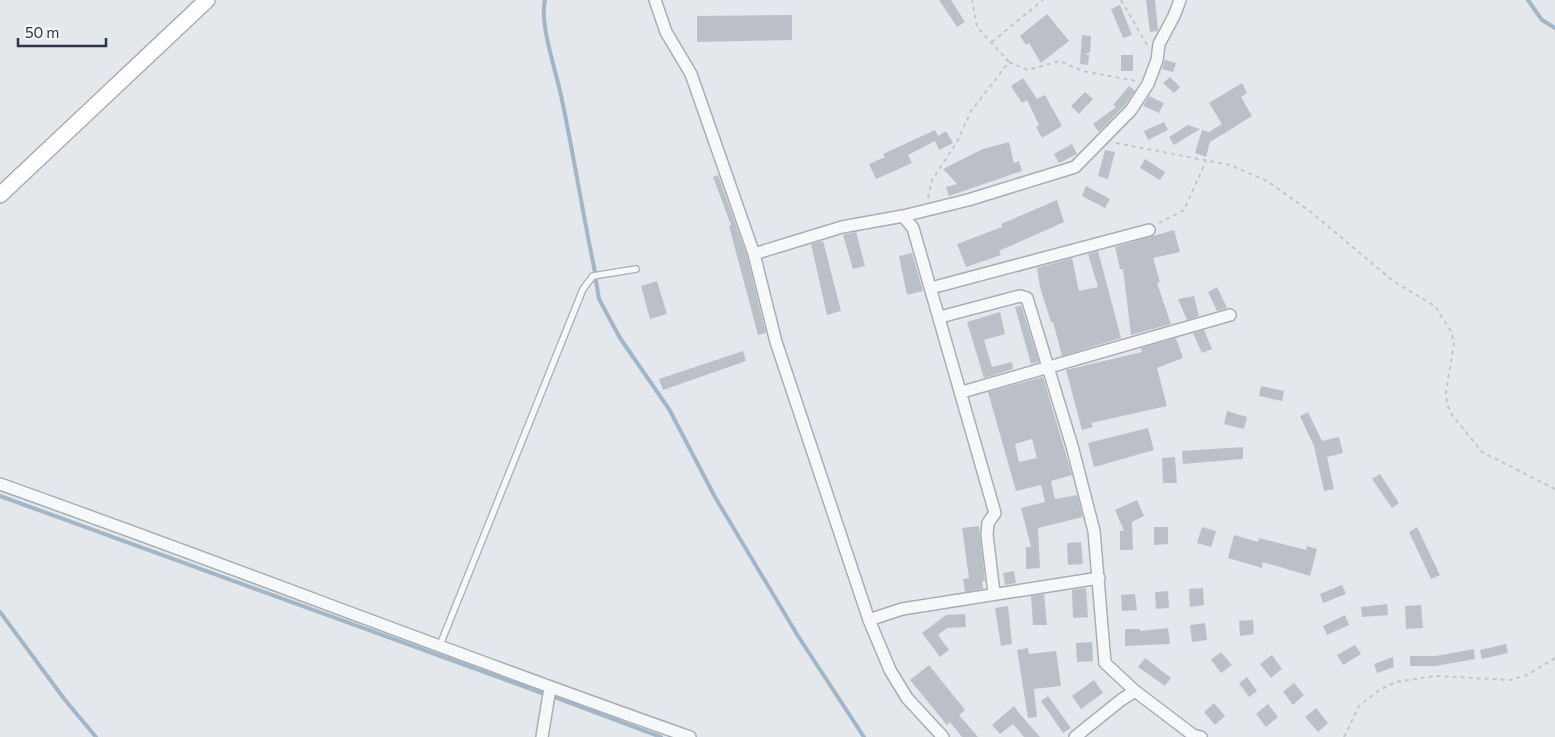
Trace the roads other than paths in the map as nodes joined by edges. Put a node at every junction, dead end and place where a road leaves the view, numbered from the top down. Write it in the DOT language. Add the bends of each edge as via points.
graph roads {
  1 [pos="208,0"];
  2 [pos="655,0"];
  3 [pos="1180,0"];
  4 [pos="0,195"];
  5 [pos="903,216"];
  6 [pos="1149,230"];
  7 [pos="754,254"];
  8 [pos="636,269"];
  9 [pos="931,288"];
  10 [pos="1230,315"];
  11 [pos="940,317"];
  12 [pos="1048,367"];
  13 [pos="962,392"];
  14 [pos="0,484"];
  15 [pos="1098,578"];
  16 [pos="994,593"];
  17 [pos="869,620"];
  18 [pos="440,645"];
  19 [pos="550,688"];
  20 [pos="1135,692"];
  21 [pos="542,737"];
  22 [pos="690,737"];
  23 [pos="943,737"];
  24 [pos="1075,737"];
  25 [pos="1201,737"];
  1 -- 4 [label="main road"];
  2 -- 7 [label="street" via="666,32 691,74"];
  3 -- 5 [label="street" via="1159,44 1148,84 1131,110 1075,167"];
  5 -- 7 [label="street" via="842,227"];
  5 -- 9 [label="street" via="913,228"];
  6 -- 9 [label="street"];
  7 -- 17 [label="street" via="776,342"];
  8 -- 18 [label="lane" via="593,276 583,289"];
  9 -- 11 [label="street"];
  10 -- 12 [label="street"];
  11 -- 12 [label="street" via="1020,296 1027,298"];
  11 -- 13 [label="street"];
  12 -- 13 [label="street"];
  12 -- 15 [label="street" via="1086,494 1094,531"];
  13 -- 16 [label="street" via="995,513 988,523 987,535"];
  14 -- 18 [label="street"];
  15 -- 16 [label="street"];
  15 -- 20 [label="street" via="1105,663"];
  16 -- 17 [label="street" via="902,609"];
  17 -- 23 [label="street" via="890,670 907,698"];
  18 -- 19 [label="street"];
  19 -- 21 [label="street"];
  19 -- 22 [label="street"];
  20 -- 24 [label="street"];
  20 -- 25 [label="street" via="1193,735"];
}
